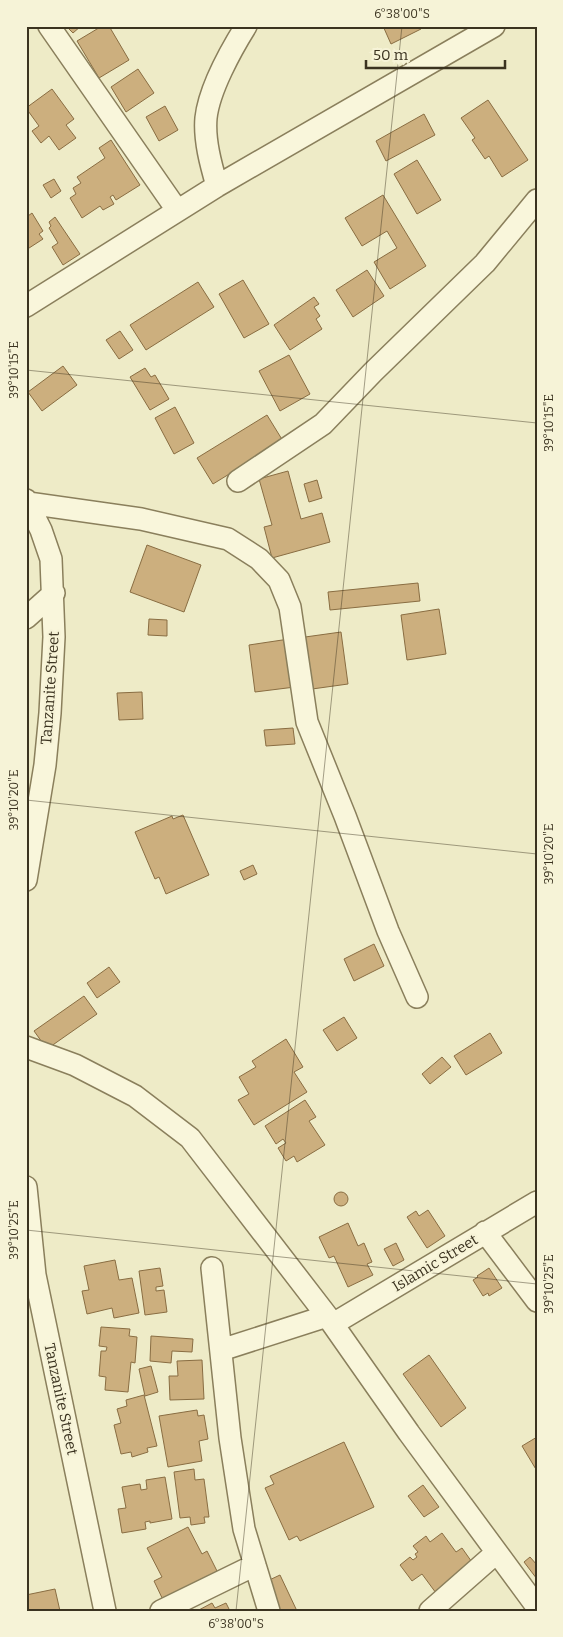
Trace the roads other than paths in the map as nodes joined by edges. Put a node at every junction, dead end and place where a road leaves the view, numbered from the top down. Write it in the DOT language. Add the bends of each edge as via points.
graph roads {
  1 [pos="49,26"];
  2 [pos="246,26"];
  3 [pos="494,26"];
  4 [pos="218,186"];
  5 [pos="537,200"];
  6 [pos="177,210"];
  7 [pos="26,306"];
  8 [pos="238,481"];
  9 [pos="27,501"];
  10 [pos="54,593"];
  11 [pos="26,618"];
  12 [pos="26,880"];
  13 [pos="417,997"];
  14 [pos="26,1047"];
  15 [pos="26,1187"];
  16 [pos="537,1202"];
  17 [pos="486,1232"];
  18 [pos="212,1268"];
  19 [pos="31,1276"];
  20 [pos="537,1300"];
  21 [pos="330,1320"];
  22 [pos="221,1350"];
  23 [pos="496,1553"];
  24 [pos="255,1565"];
  25 [pos="537,1607"];
  26 [pos="105,1611"];
  27 [pos="160,1611"];
  28 [pos="269,1611"];
  29 [pos="430,1611"];
  1 -- 6 [label="street"];
  2 -- 4 [label="street" via="215,86 206,117 207,140"];
  3 -- 4 [label="street"];
  4 -- 6 [label="street"];
  5 -- 8 [label="street" via="486,263 323,424"];
  6 -- 7 [label="street"];
  9 -- 10 [label="street, Tanzanite Street" via="52,559"];
  9 -- 13 [label="street" via="141,519 228,539 260,559 279,580 290,607 307,722"];
  10 -- 11 [label="street"];
  10 -- 12 [label="street, Tanzanite Street" via="45,765"];
  14 -- 21 [label="street" via="75,1065 135,1096 190,1138"];
  15 -- 19 [label="street, Tanzanite Street"];
  16 -- 17 [label="street, Islamic Street"];
  17 -- 20 [label="street"];
  17 -- 21 [label="street, Islamic Street"];
  18 -- 22 [label="street"];
  19 -- 26 [label="street, Tanzanite Street"];
  21 -- 22 [label="street, Islamic Street"];
  21 -- 23 [label="street"];
  22 -- 24 [label="street" via="244,1529"];
  23 -- 25 [label="street"];
  23 -- 29 [label="street"];
  24 -- 27 [label="street"];
  24 -- 28 [label="street"];
}
